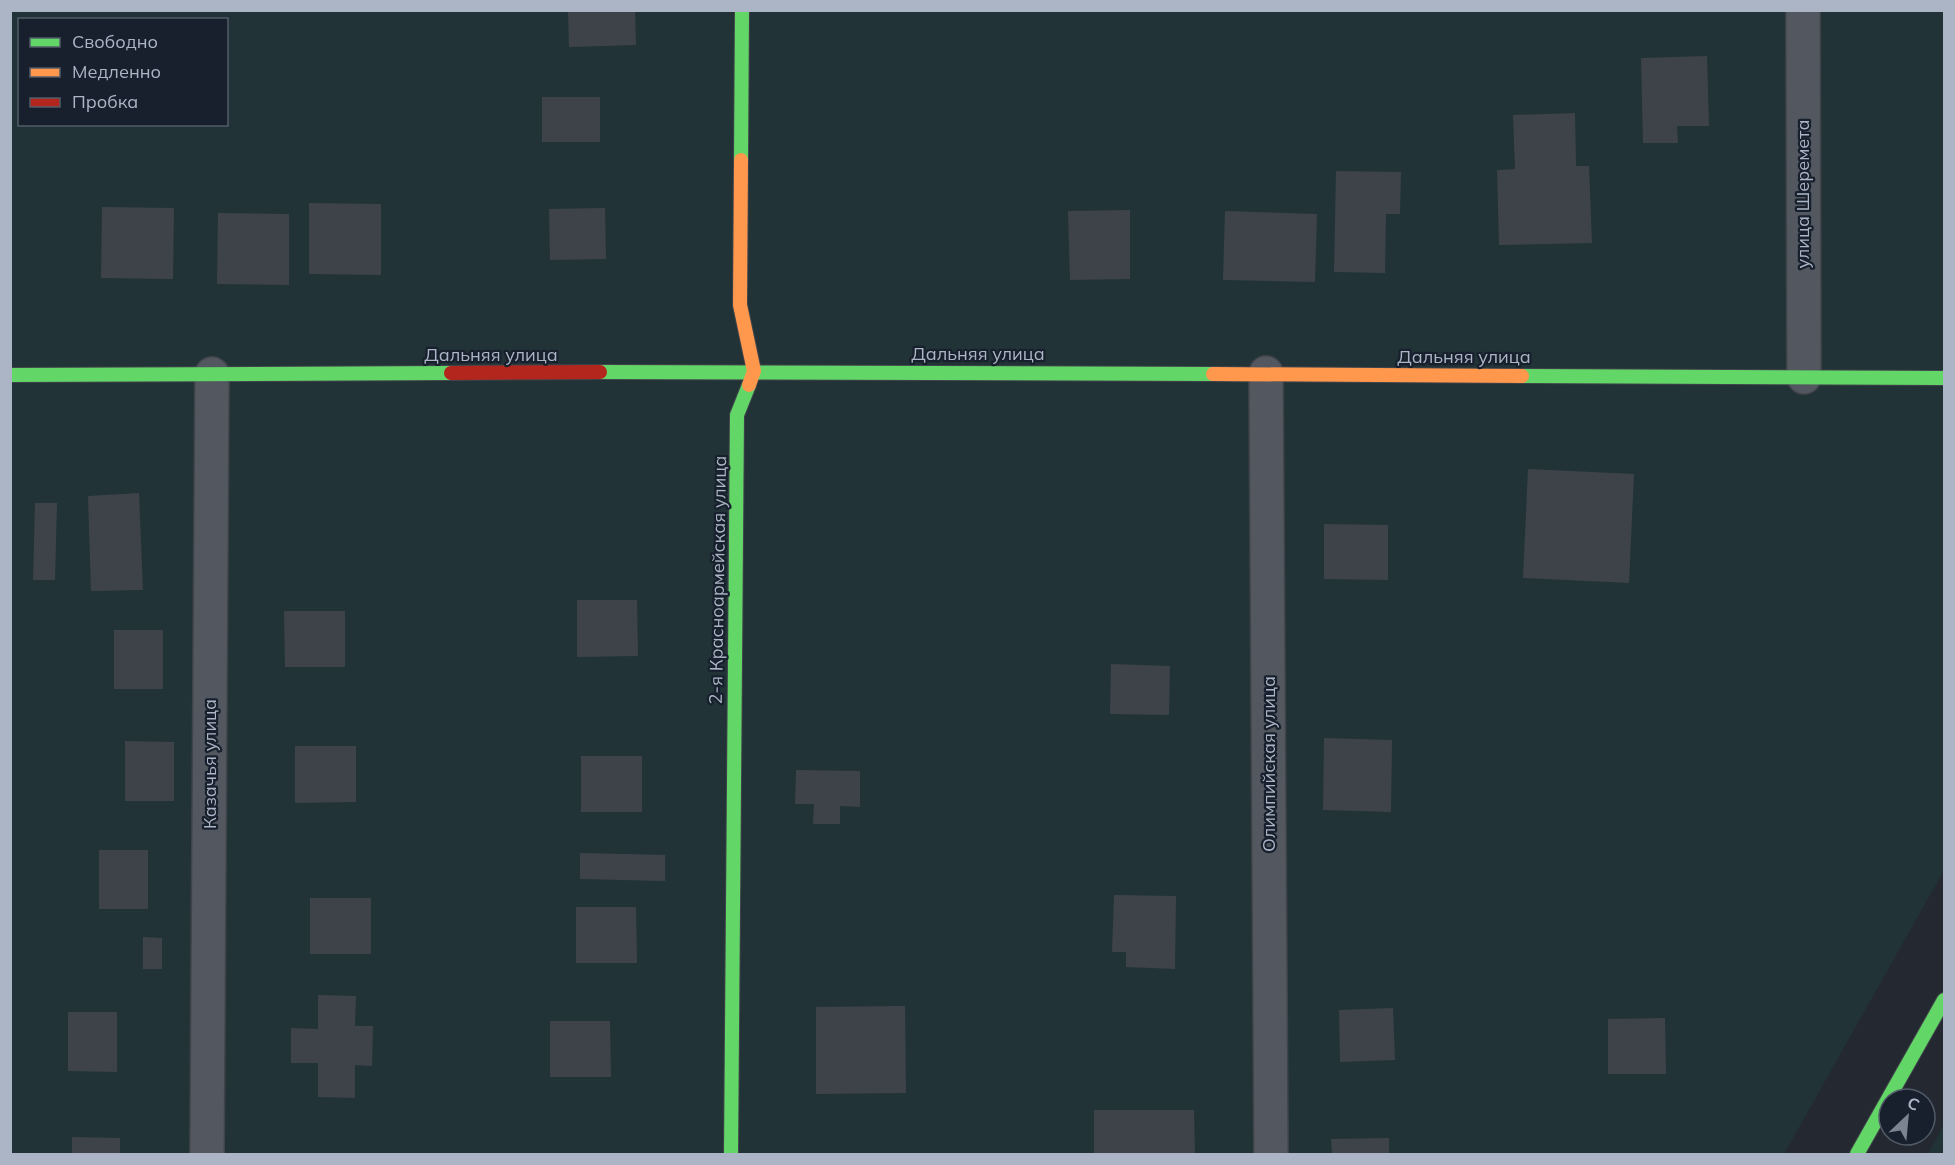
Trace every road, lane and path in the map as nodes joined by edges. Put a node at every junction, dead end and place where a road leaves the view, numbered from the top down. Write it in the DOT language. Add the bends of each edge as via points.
graph roads {
  1 [pos="742,10"];
  2 [pos="1803,10"];
  3 [pos="754,371"];
  4 [pos="1266,373"];
  5 [pos="212,374"];
  6 [pos="10,375"];
  7 [pos="1804,377"];
  8 [pos="1944,378"];
  9 [pos="1944,1000"];
  10 [pos="207,1155"];
  11 [pos="731,1155"];
  12 [pos="1271,1155"];
  13 [pos="1857,1155"];
  1 -- 3 [label="street" via="740,305"];
  2 -- 7 [label="street, улица Шеремета"];
  3 -- 4 [label="street, Дальняя улица"];
  3 -- 5 [label="street, Дальняя улица"];
  3 -- 11 [label="street, 2-я Красноармейская улица" via="737,415"];
  4 -- 7 [label="street, Дальняя улица"];
  4 -- 12 [label="street, Олимпийская улица"];
  5 -- 6 [label="street, Дальняя улица"];
  5 -- 10 [label="street, Казачья улица"];
  7 -- 8 [label="street, Дальняя улица"];
  9 -- 13 [label="street"];
}
